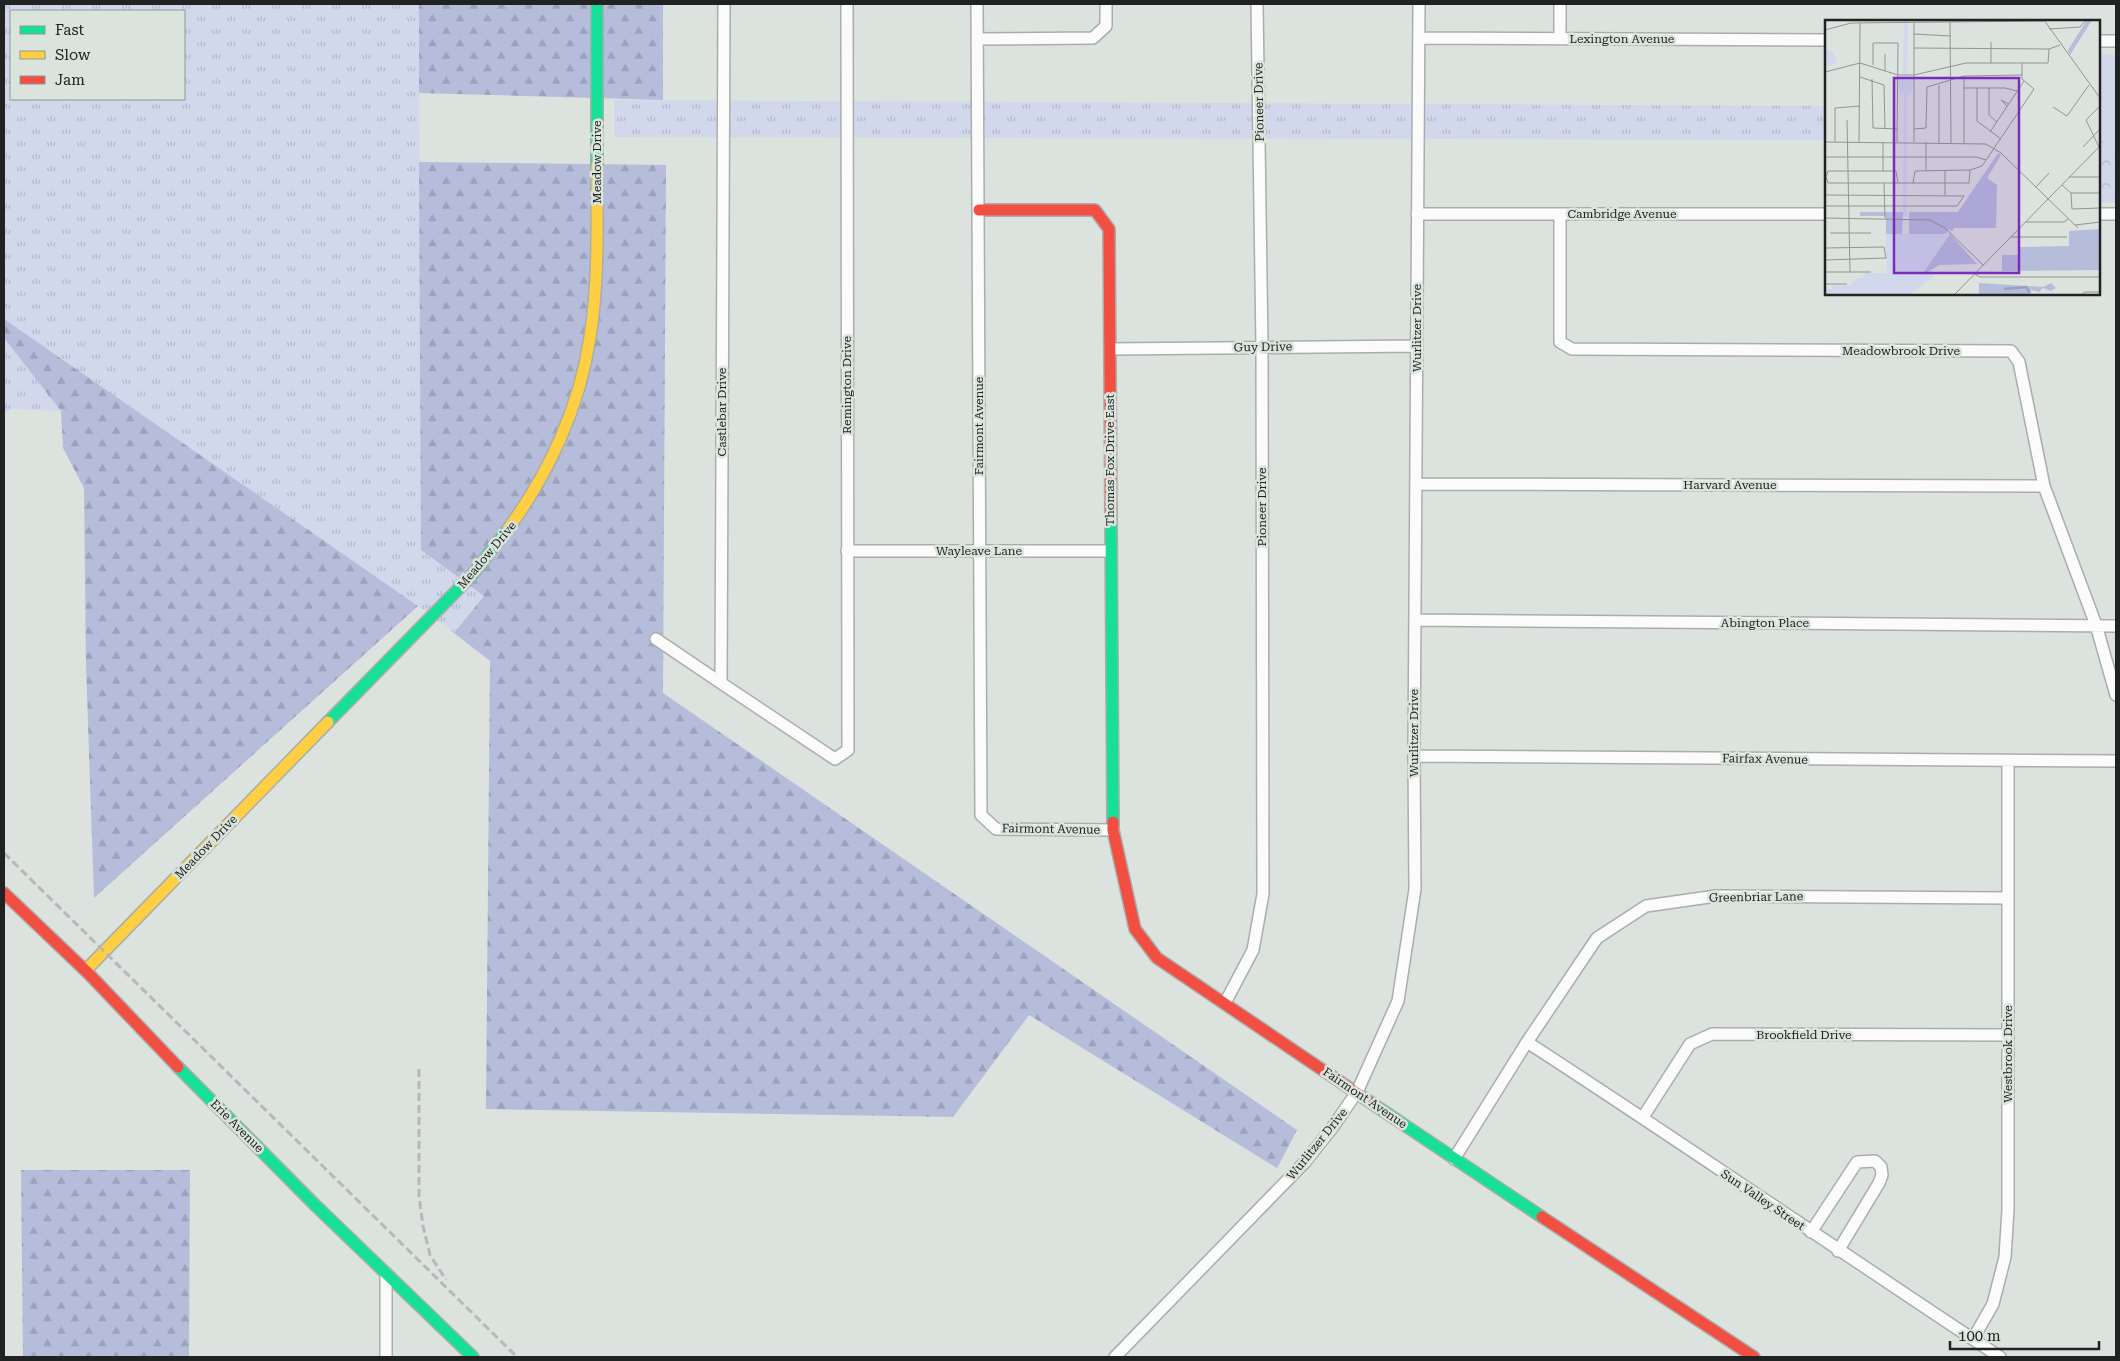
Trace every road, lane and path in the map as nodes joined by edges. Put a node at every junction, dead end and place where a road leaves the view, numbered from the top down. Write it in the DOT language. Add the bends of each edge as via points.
graph roads {
  1 [pos="597,4"];
  2 [pos="724,4"];
  3 [pos="847,4"];
  4 [pos="977,4"];
  5 [pos="1106,4"];
  6 [pos="1257,4"];
  7 [pos="1419,4"];
  8 [pos="1560,4"];
  9 [pos="1418,38"];
  10 [pos="977,39"];
  11 [pos="1560,39"];
  12 [pos="1825,40"];
  13 [pos="2100,41"];
  14 [pos="2116,41"];
  15 [pos="978,210"];
  16 [pos="1417,214"];
  17 [pos="1560,214"];
  18 [pos="1825,214"];
  19 [pos="2100,214"];
  20 [pos="2116,214"];
  21 [pos="1416,346"];
  22 [pos="1262,347"];
  23 [pos="1110,349"];
  24 [pos="1416,484"];
  25 [pos="2044,486"];
  26 [pos="848,551"];
  27 [pos="980,551"];
  28 [pos="1110,551"];
  29 [pos="1414,620"];
  30 [pos="2096,626"];
  31 [pos="2116,626"];
  32 [pos="656,640"];
  33 [pos="721,682"];
  34 [pos="2116,695"];
  35 [pos="1414,756"];
  36 [pos="2116,761"];
  37 [pos="2008,762"];
  38 [pos="1113,830"];
  39 [pos="4,893"];
  40 [pos="2008,898"];
  41 [pos="86,970"];
  42 [pos="1225,1003"];
  43 [pos="2007,1035"];
  44 [pos="1527,1042"];
  45 [pos="1357,1092"];
  46 [pos="1643,1117"];
  47 [pos="1454,1159"];
  48 [pos="1810,1232"];
  49 [pos="1838,1251"];
  50 [pos="386,1274"];
  51 [pos="1973,1339"];
  52 [pos="386,1357"];
  53 [pos="473,1357"];
  54 [pos="1115,1357"];
  55 [pos="1754,1357"];
  56 [pos="2000,1357"];
  1 -- 41 [label="street, Meadow Drive" via="597,231 593,318 578,389 547,467 514,522 472,575"];
  2 -- 33 [label="street, Castlebar Drive"];
  3 -- 26 [label="street, Remington Drive"];
  4 -- 10 [label="street, Fairmont Avenue"];
  5 -- 10 [label="street" via="1106,26 1093,38"];
  6 -- 22 [label="street, Pioneer Drive"];
  7 -- 9 [label="street, Wurlitzer Drive"];
  8 -- 11 [label="street"];
  9 -- 11 [label="street, Lexington Avenue"];
  9 -- 16 [label="street, Wurlitzer Drive"];
  10 -- 15 [label="street, Fairmont Avenue"];
  11 -- 12 [label="street, Lexington Avenue"];
  13 -- 14 [label="street"];
  15 -- 23 [label="street, Thomas Fox Drive East" via="1095,210 1109,229"];
  15 -- 27 [label="street, Fairmont Avenue"];
  16 -- 17 [label="street, Cambridge Avenue"];
  16 -- 21 [label="street, Wurlitzer Drive"];
  17 -- 18 [label="street, Cambridge Avenue"];
  17 -- 25 [label="street, Meadowbrook Drive" via="1560,342 1572,349 2011,351 2019,362"];
  19 -- 20 [label="street"];
  21 -- 22 [label="street, Guy Drive"];
  21 -- 24 [label="street, Wurlitzer Drive"];
  22 -- 23 [label="street, Guy Drive"];
  22 -- 42 [label="street, Pioneer Drive" via="1263,894 1253,950"];
  23 -- 28 [label="street, Thomas Fox Drive East"];
  24 -- 25 [label="street, Harvard Avenue"];
  24 -- 29 [label="street, Wurlitzer Drive"];
  25 -- 30 [label="street, Meadowbrook Drive"];
  26 -- 27 [label="street, Wayleave Lane"];
  26 -- 33 [label="street, Remington Drive" via="848,750 834,759"];
  27 -- 28 [label="street, Wayleave Lane"];
  27 -- 38 [label="street, Fairmont Avenue" via="981,815 996,829"];
  28 -- 38 [label="street, Thomas Fox Drive East"];
  29 -- 30 [label="street, Abington Place"];
  29 -- 35 [label="street, Wurlitzer Drive"];
  30 -- 31 [label="street, Abington Place"];
  30 -- 34 [label="street, Meadowbrook Drive"];
  32 -- 33 [label="street"];
  35 -- 37 [label="street, Fairfax Avenue"];
  35 -- 45 [label="street, Wurlitzer Drive" via="1415,889 1398,1000"];
  36 -- 37 [label="street, Fairfax Avenue"];
  37 -- 40 [label="street, Westbrook Drive"];
  38 -- 42 [label="street, Fairmont Avenue" via="1135,929 1156,958"];
  39 -- 41 [label="street, Erie Avenue"];
  40 -- 43 [label="street, Westbrook Drive"];
  40 -- 44 [label="street, Greenbriar Lane" via="1716,896 1646,906 1597,938"];
  41 -- 50 [label="street, Erie Avenue" via="223,1113"];
  42 -- 45 [label="street, Fairmont Avenue"];
  43 -- 46 [label="street, Brookfield Drive" via="1712,1034 1690,1044"];
  43 -- 51 [label="street, Westbrook Drive" via="2008,1210 2005,1257 1993,1304"];
  44 -- 46 [label="street, Sun Valley Street"];
  44 -- 47 [label="street, Greenbriar Lane"];
  45 -- 47 [label="street, Fairmont Avenue"];
  45 -- 54 [label="street, Wurlitzer Drive" via="1305,1162"];
  46 -- 48 [label="street, Sun Valley Street"];
  47 -- 55 [label="street, Fairmont Avenue"];
  48 -- 49 [label="street, Sun Valley Street"];
  48 -- 49 [label="street" via="1858,1162 1875,1161 1881,1167 1879,1183"];
  49 -- 51 [label="street, Sun Valley Street"];
  50 -- 52 [label="street"];
  50 -- 53 [label="street, Erie Avenue"];
  51 -- 56 [label="street, Sun Valley Street"];
}
